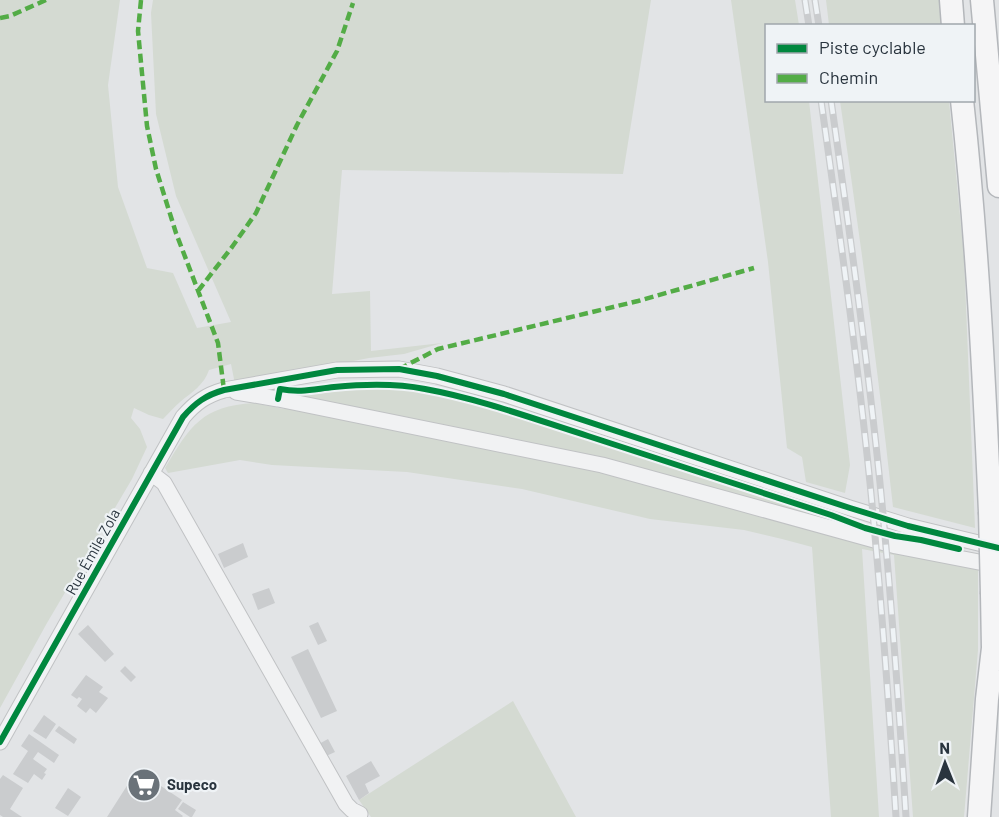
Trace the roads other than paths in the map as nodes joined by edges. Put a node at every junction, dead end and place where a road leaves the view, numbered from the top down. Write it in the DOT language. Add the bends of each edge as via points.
graph roads {
  1 [pos="951,0"];
  2 [pos="982,0"];
  3 [pos="954,24"];
  4 [pos="962,102"];
  5 [pos="999,186"];
  6 [pos="224,390"];
  7 [pos="151,472"];
  8 [pos="999,548"];
  9 [pos="999,566"];
  10 [pos="993,648"];
  11 [pos="999,725"];
  12 [pos="0,742"];
  13 [pos="360,814"];
  14 [pos="979,817"];
  1 -- 3 [label="highway"];
  2 -- 5 [label="highway"];
  4 -- 10 [label="highway, bridge" via="984,386"];
  6 -- 7 [label="street, Rue Émile Zola" via="212,393 191,408"];
  6 -- 8 [label="street, Rue Émile Zola" via="337,370 399,369 437,376 908,526"];
  6 -- 9 [label="street" via="602,465 896,546"];
  7 -- 12 [label="street, Rue Émile Zola"];
  7 -- 13 [label="street" via="164,483 346,804"];
  10 -- 11 [label="highway"];
  10 -- 14 [label="highway"];
}
